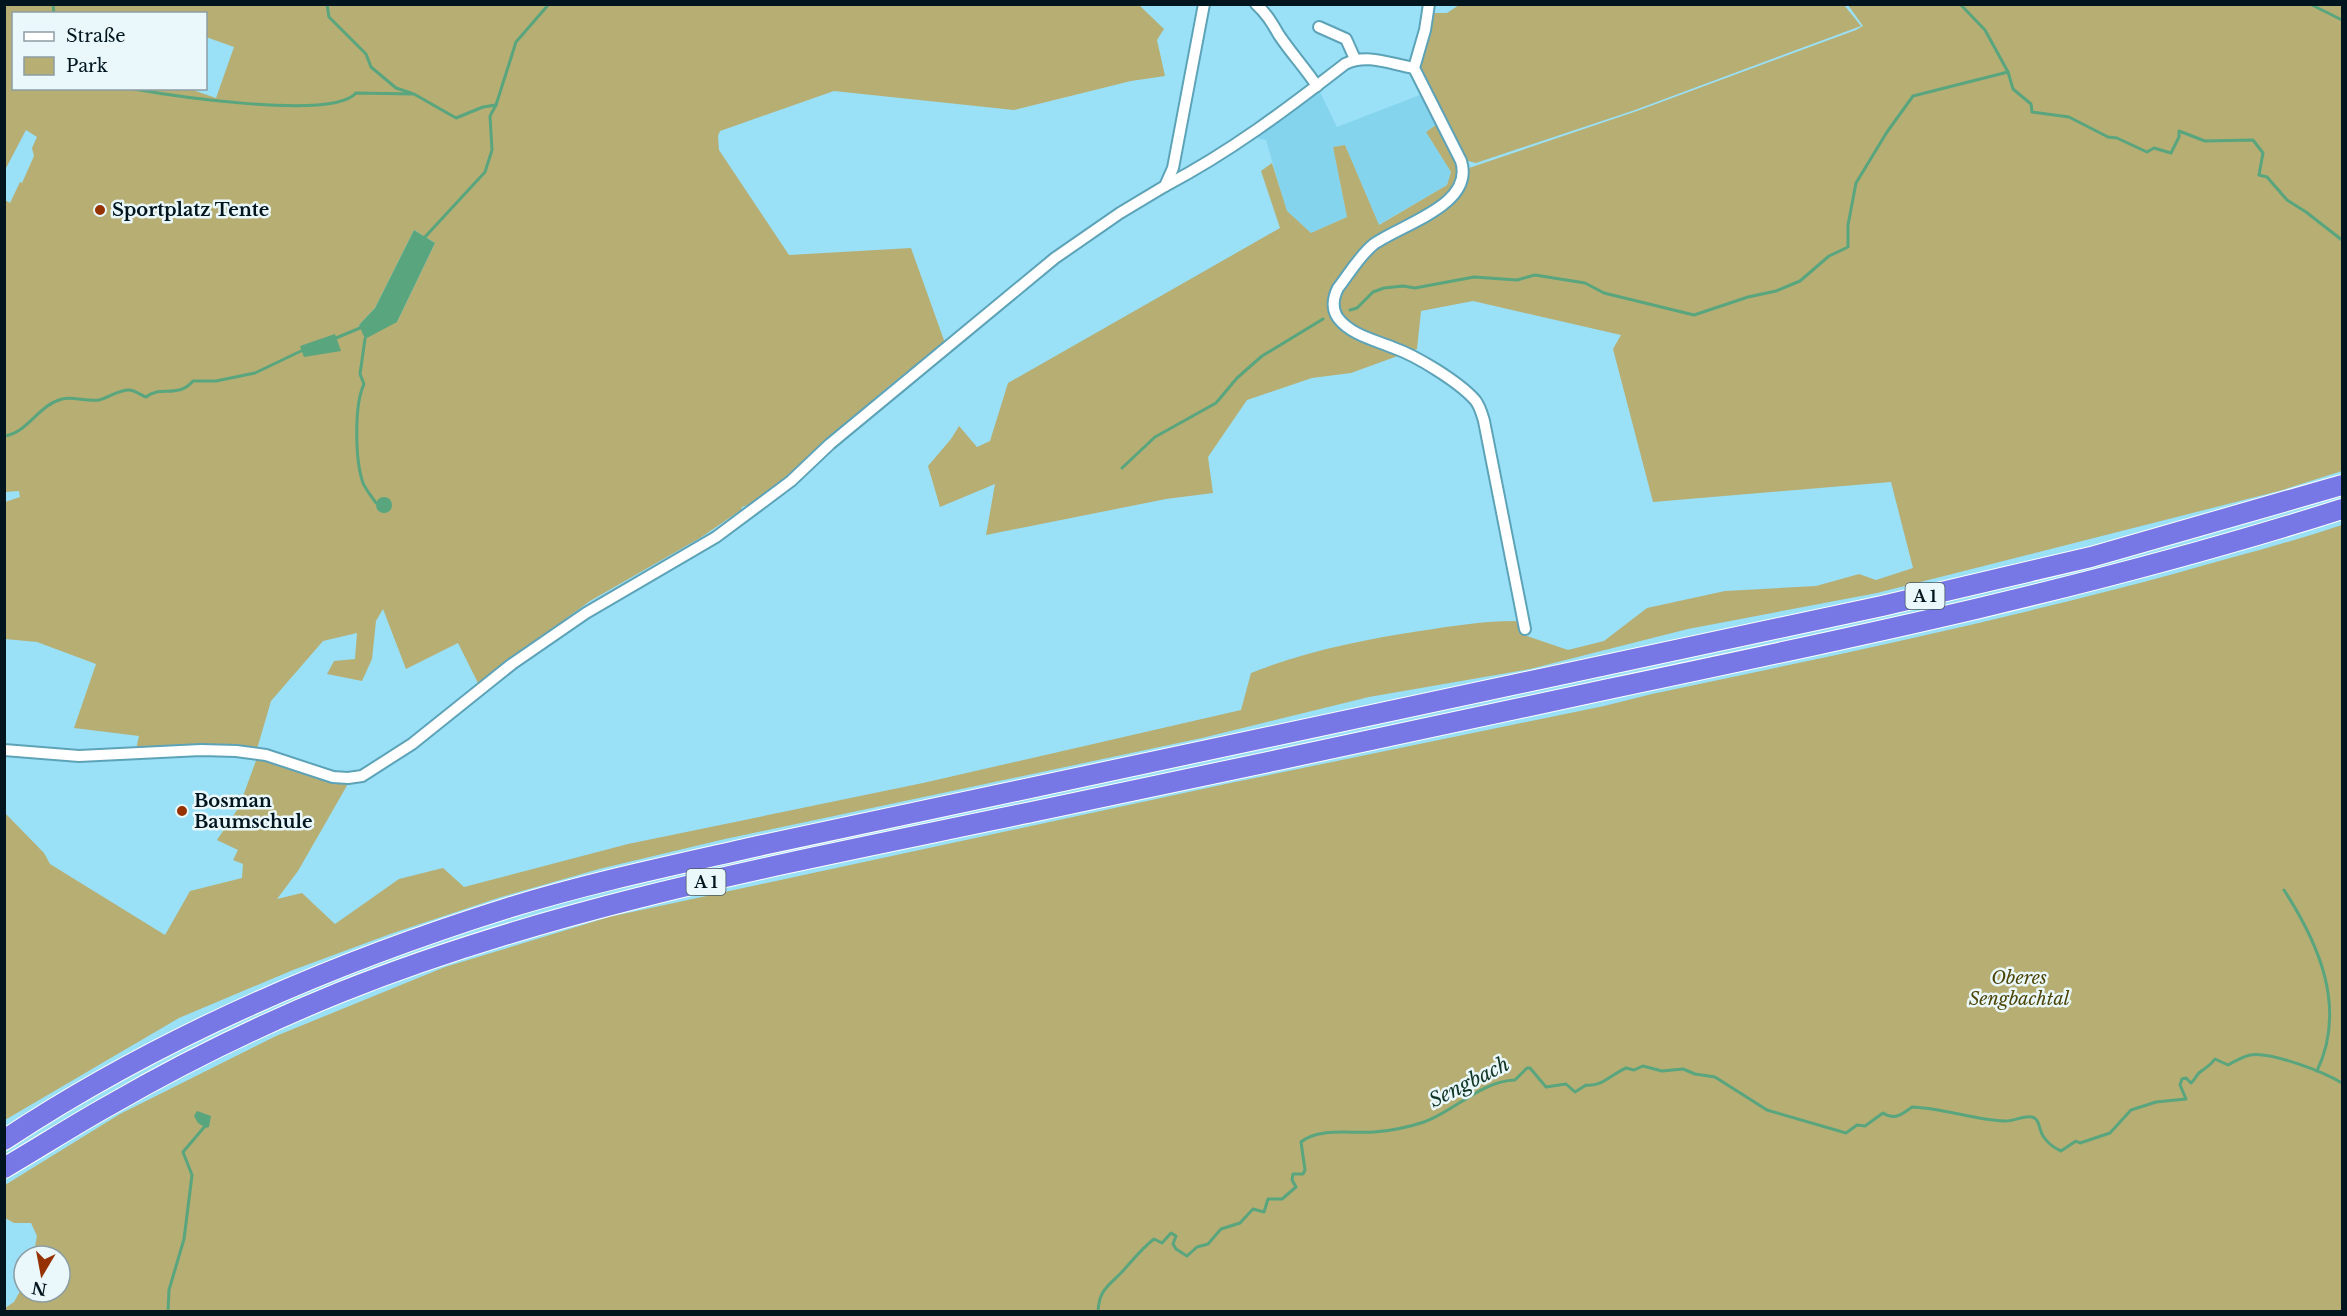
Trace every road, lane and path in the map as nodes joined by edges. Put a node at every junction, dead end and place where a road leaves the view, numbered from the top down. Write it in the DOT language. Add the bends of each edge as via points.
graph roads {
  1 [pos="1204,4"];
  2 [pos="1256,4"];
  3 [pos="1429,4"];
  4 [pos="1320,27"];
  5 [pos="1355,59"];
  6 [pos="1414,68"];
  7 [pos="1317,86"];
  8 [pos="1165,186"];
  9 [pos="2343,485"];
  10 [pos="2343,509"];
  11 [pos="1525,629"];
  12 [pos="4,750"];
  13 [pos="4,1140"];
  14 [pos="4,1168"];
  1 -- 8 [label="street" via="1173,168"];
  2 -- 7 [label="street" via="1266,12"];
  3 -- 6 [label="street"];
  4 -- 5 [label="street" via="1346,39"];
  5 -- 6 [label="street"];
  5 -- 7 [label="street"];
  6 -- 11 [label="street" via="1461,161 1462,184 1443,205 1372,245 1338,288 1334,296 1335,313 1362,336 1428,365 1464,390 1480,409"];
  7 -- 8 [label="street" via="1269,122"];
  8 -- 12 [label="street" via="1055,258 830,444 791,481 716,537 586,613 362,776 333,777 266,755 236,751 80,756"];
  9 -- 13 [label="highway, A 1" via="2079,560 1882,606 758,846 513,907 331,971 235,1013 131,1066"];
  10 -- 14 [label="highway, A 1" via="2195,554 1992,606 765,868 524,928 351,989 246,1035 112,1104"];
}
